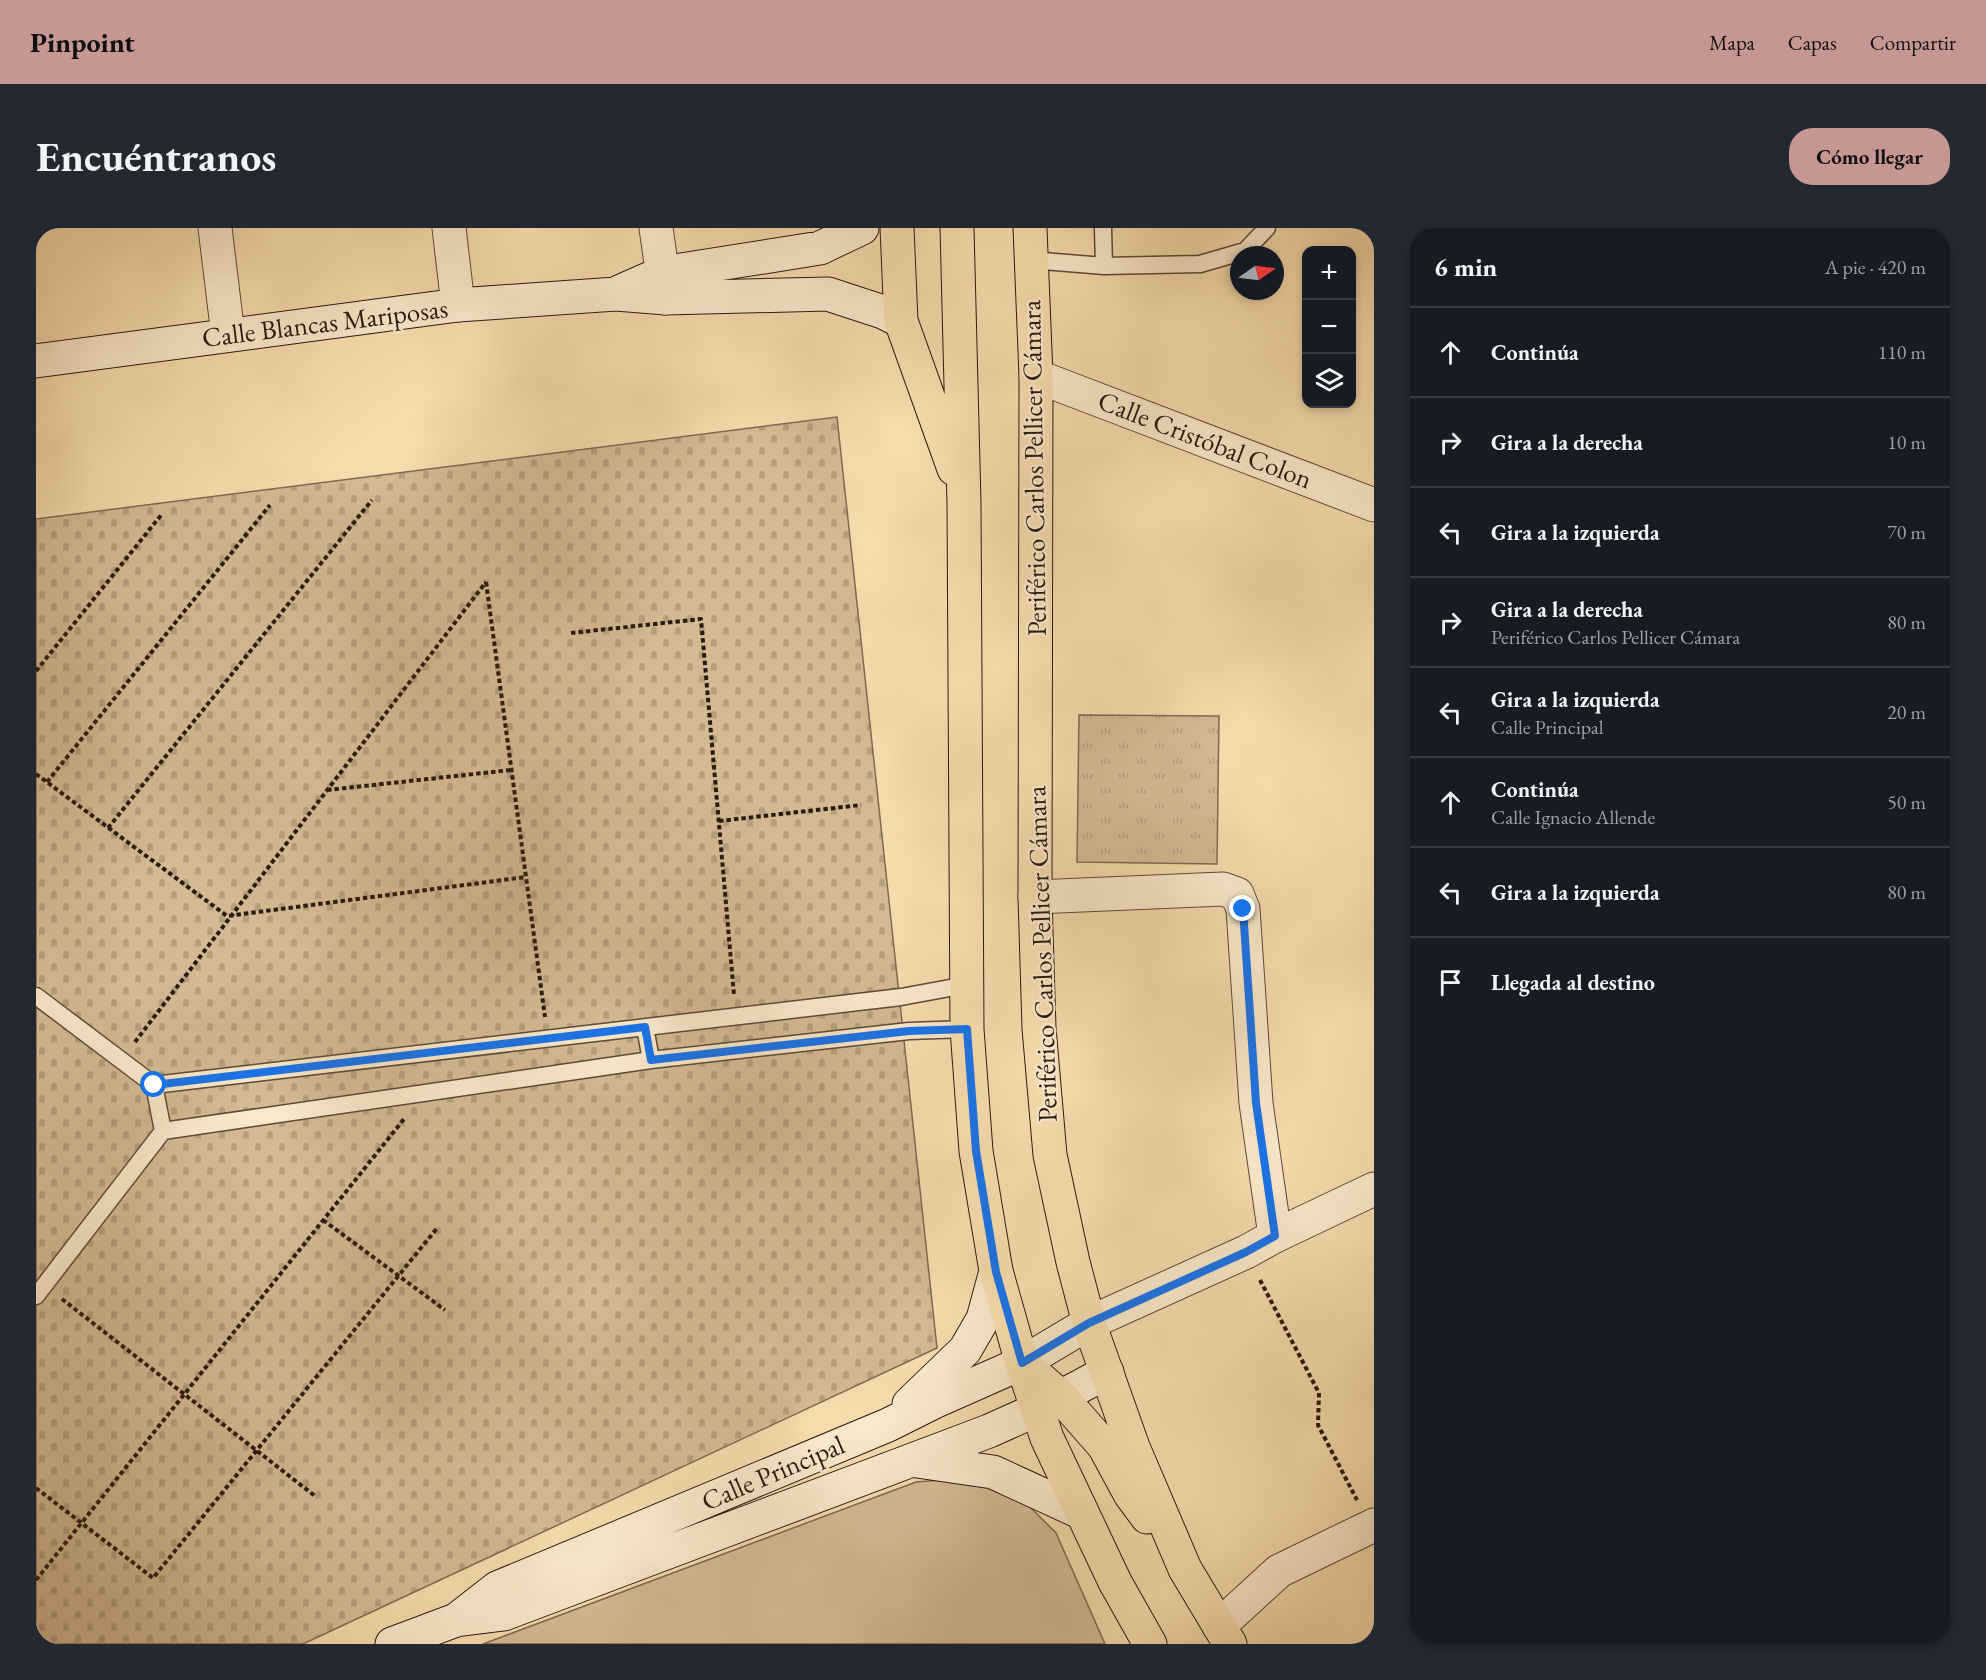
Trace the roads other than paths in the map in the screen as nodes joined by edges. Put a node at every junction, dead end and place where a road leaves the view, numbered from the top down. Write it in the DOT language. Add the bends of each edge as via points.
graph roads {
  1 [pos="215,228"];
  2 [pos="448,228"];
  3 [pos="656,228"];
  4 [pos="862,228"];
  5 [pos="897,228"];
  6 [pos="957,228"];
  7 [pos="1030,228"];
  8 [pos="1103,228"];
  9 [pos="1267,228"];
  10 [pos="820,248"];
  11 [pos="1031,260"];
  12 [pos="1104,266"];
  13 [pos="664,285"];
  14 [pos="828,294"];
  15 [pos="458,305"];
  16 [pos="901,321"];
  17 [pos="228,335"];
  18 [pos="36,361"];
  19 [pos="1036,376"];
  20 [pos="964,503"];
  21 [pos="1374,505"];
  22 [pos="1035,897"];
  23 [pos="966,986"];
  24 [pos="36,996"];
  25 [pos="645,1027"];
  26 [pos="967,1029"];
  27 [pos="651,1060"];
  28 [pos="154,1085"];
  29 [pos="163,1131"];
  30 [pos="1374,1189"];
  31 [pos="1275,1236"];
  32 [pos="996,1272"];
  33 [pos="40,1291"];
  34 [pos="1089,1323"];
  35 [pos="1022,1363"];
  36 [pos="1107,1372"];
  37 [pos="1049,1403"];
  38 [pos="888,1425"];
  39 [pos="912,1460"];
  40 [pos="1080,1512"];
  41 [pos="1372,1526"];
  42 [pos="1185,1569"];
  43 [pos="456,1620"];
  44 [pos="1225,1635"];
  45 [pos="392,1644"];
  46 [pos="1150,1644"];
  1 -- 17 [label="street"];
  2 -- 15 [label="street"];
  3 -- 13 [label="street"];
  4 -- 10 [label="street, Calle Blancas Mariposas"];
  5 -- 16 [label="main road"];
  6 -- 20 [label="main road"];
  7 -- 11 [label="main road, Periférico Carlos Pellicer Cámara"];
  8 -- 12 [label="lane"];
  9 -- 12 [label="lane" via="1245,251 1200,264"];
  10 -- 13 [label="street, Calle Blancas Mariposas"];
  10 -- 14 [label="street"];
  11 -- 12 [label="lane"];
  11 -- 19 [label="main road, Periférico Carlos Pellicer Cámara"];
  13 -- 14 [label="street, Calle Blancas Mariposas"];
  13 -- 15 [label="street, Calle Blancas Mariposas" via="615,294"];
  14 -- 16 [label="street, Calle Blancas Mariposas"];
  15 -- 17 [label="street, Calle Blancas Mariposas"];
  16 -- 20 [label="main road"];
  17 -- 18 [label="street, Calle Blancas Mariposas"];
  19 -- 21 [label="street, Calle Cristóbal Colon"];
  19 -- 22 [label="main road, Periférico Carlos Pellicer Cámara"];
  20 -- 23 [label="main road"];
  22 -- 31 [label="street" via="1222,889 1237,894 1243,909 1256,1103"];
  22 -- 34 [label="main road, Periférico Carlos Pellicer Cámara" via="1039,1028 1050,1155"];
  23 -- 25 [label="lane" via="901,998"];
  23 -- 26 [label="main road"];
  24 -- 28 [label="lane"];
  25 -- 27 [label="lane"];
  25 -- 28 [label="lane"];
  26 -- 27 [label="lane" via="909,1031"];
  26 -- 32 [label="main road" via="976,1151"];
  27 -- 29 [label="lane"];
  28 -- 29 [label="lane"];
  29 -- 33 [label="lane"];
  30 -- 31 [label="street, Calle Principal"];
  31 -- 34 [label="street, Calle Principal"];
  32 -- 35 [label="main road"];
  32 -- 38 [label="street" via="983,1318 965,1350"];
  34 -- 35 [label="street, Calle Principal"];
  34 -- 36 [label="main road, Periférico Carlos Pellicer Cámara"];
  35 -- 37 [label="main road"];
  35 -- 38 [label="street, Calle Principal"];
  36 -- 37 [label="street, Calle Principal"];
  36 -- 42 [label="main road, Periférico Carlos Pellicer Cámara" via="1133,1447"];
  37 -- 39 [label="street, Calle Principal"];
  37 -- 40 [label="main road" via="1047,1438"];
  37 -- 42 [label="main road" via="1104,1446 1130,1494"];
  38 -- 43 [label="street, Calle Principal" via="497,1588"];
  39 -- 40 [label="street" via="993,1472"];
  39 -- 43 [label="street, Calle Principal" via="504,1614"];
  40 -- 46 [label="main road"];
  41 -- 44 [label="street" via="1279,1570"];
  42 -- 44 [label="main road, Periférico Carlos Pellicer Cámara"];
  43 -- 45 [label="street, Calle Principal"];
}
